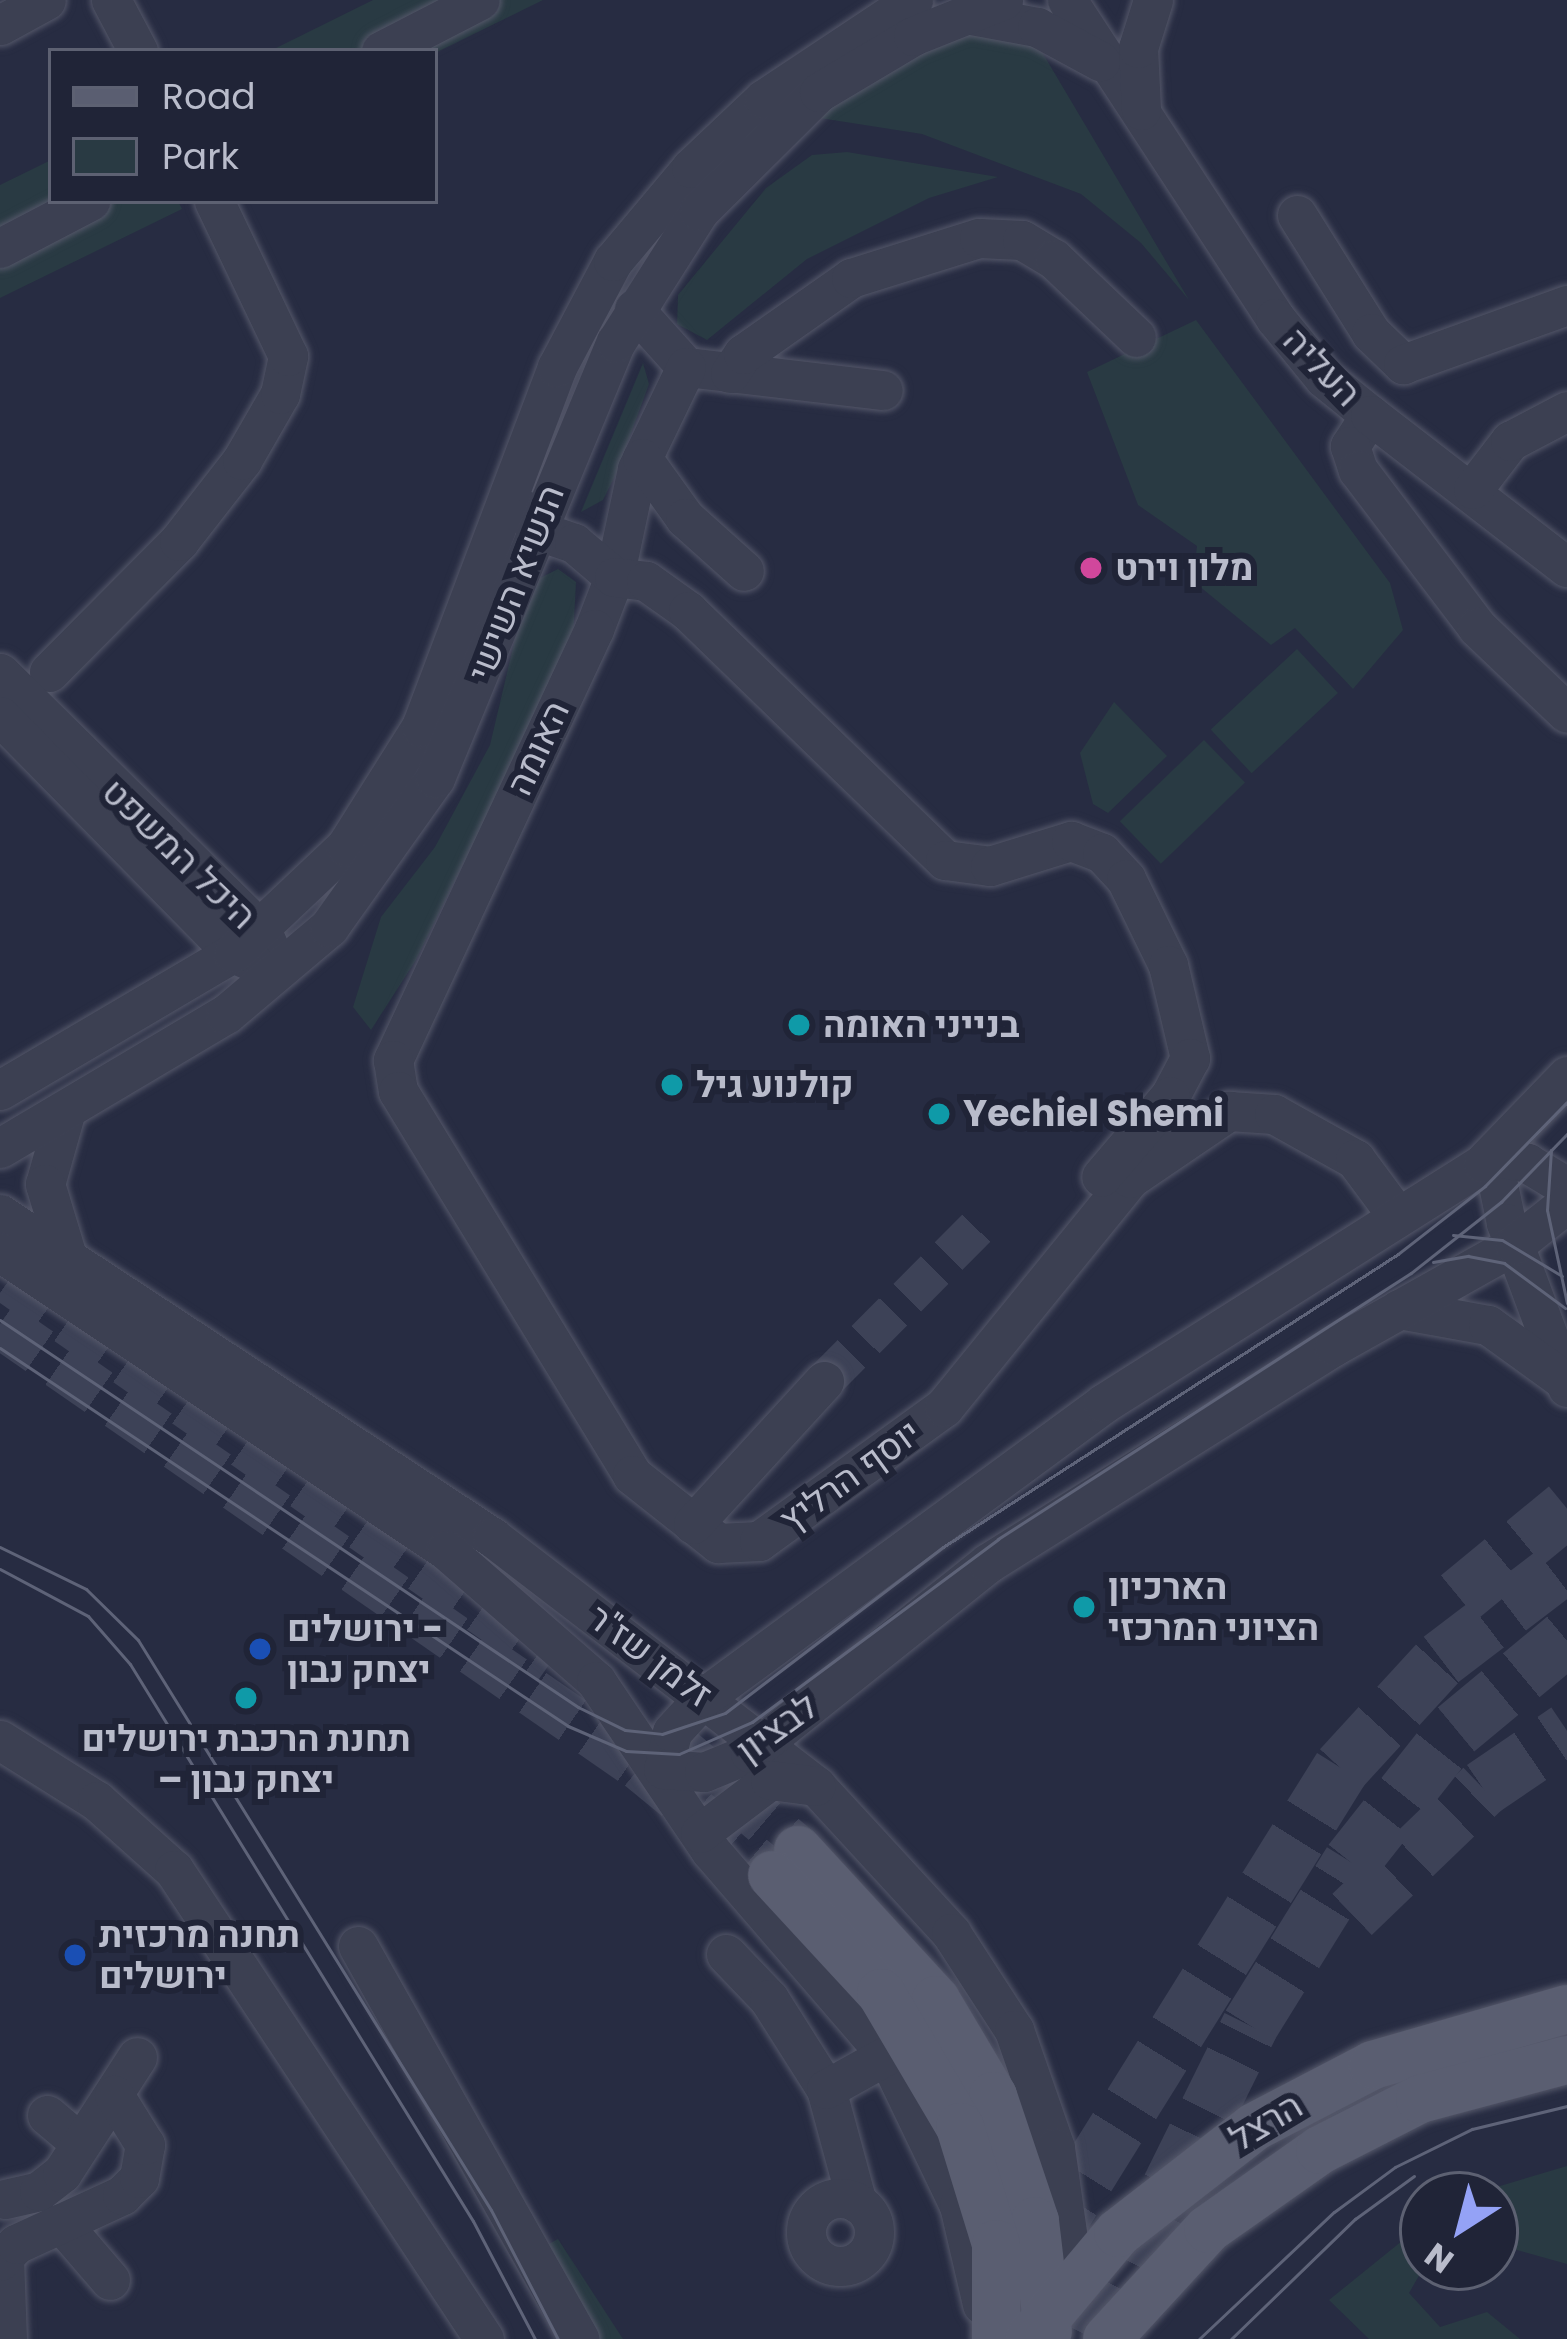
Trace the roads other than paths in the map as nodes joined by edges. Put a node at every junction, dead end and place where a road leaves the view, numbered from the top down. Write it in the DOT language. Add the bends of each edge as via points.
graph roads {
  1 [pos="46,0"];
  2 [pos="112,0"];
  3 [pos="480,0"];
  4 [pos="913,0"];
  5 [pos="1003,0"];
  6 [pos="1067,0"];
  7 [pos="1153,0"];
  8 [pos="966,14"];
  9 [pos="0,25"];
  10 [pos="136,48"];
  11 [pos="387,48"];
  12 [pos="1105,64"];
  13 [pos="1143,116"];
  14 [pos="84,204"];
  15 [pos="215,204"];
  16 [pos="1298,214"];
  17 [pos="0,248"];
  18 [pos="1567,304"];
  19 [pos="634,308"];
  20 [pos="1136,337"];
  21 [pos="686,367"];
  22 [pos="730,373"];
  23 [pos="883,390"];
  24 [pos="1567,411"];
  25 [pos="1370,415"];
  26 [pos="642,458"];
  27 [pos="514,471"];
  28 [pos="1473,489"];
  29 [pos="627,516"];
  30 [pos="685,518"];
  31 [pos="536,530"];
  32 [pos="574,543"];
  33 [pos="1567,567"];
  34 [pos="744,571"];
  35 [pos="614,577"];
  36 [pos="49,672"];
  37 [pos="0,673"];
  38 [pos="1567,713"];
  39 [pos="0,716"];
  40 [pos="247,942"];
  41 [pos="280,974"];
  42 [pos="393,1060"];
  43 [pos="1567,1076"];
  44 [pos="0,1090"];
  45 [pos="66,1110"];
  46 [pos="0,1148"];
  47 [pos="1492,1156"];
  48 [pos="1567,1187"];
  49 [pos="1567,1203"];
  50 [pos="0,1214"];
  51 [pos="1397,1217"];
  52 [pos="1514,1245"];
  53 [pos="0,1252"];
  54 [pos="67,1257"];
  55 [pos="1399,1309"];
  56 [pos="1024,1312"];
  57 [pos="824,1381"];
  58 [pos="1565,1384"];
  59 [pos="693,1524"];
  60 [pos="704,1697"];
  61 [pos="0,1740"];
  62 [pos="764,1743"];
  63 [pos="663,1769"];
  64 [pos="816,1786"];
  65 [pos="700,1833"];
  66 [pos="358,1946"];
  67 [pos="726,1954"];
  68 [pos="1567,2009"];
  69 [pos="886,2055"];
  70 [pos="137,2056"];
  71 [pos="1567,2060"];
  72 [pos="114,2095"];
  73 [pos="831,2102"];
  74 [pos="47,2115"];
  75 [pos="79,2142"];
  76 [pos="1025,2181"];
  77 [pos="2,2198"];
  78 [pos="1154,2200"];
  79 [pos="844,2201"];
  80 [pos="1067,2215"];
  81 [pos="61,2223"];
  82 [pos="6,2255"];
  83 [pos="110,2280"];
  84 [pos="1053,2323"];
  85 [pos="7,2339"];
  86 [pos="484,2339"];
  87 [pos="579,2339"];
  88 [pos="986,2339"];
  89 [pos="996,2339"];
  90 [pos="1107,2339"];
  1 -- 9 [label="street"];
  2 -- 10 [label="street"];
  3 -- 11 [label="street"];
  4 -- 27 [label="street, הנשיא השישי" via="786,81 648,216 579,320"];
  5 -- 8 [label="street, הנשיא השישי"];
  6 -- 12 [label="street, העליה"];
  7 -- 13 [label="street, העליה" via="1136,69"];
  8 -- 12 [label="street" via="1065,38"];
  8 -- 19 [label="street, הנשיא השישי" via="882,52 793,112 699,211"];
  12 -- 13 [label="street, העליה"];
  13 -- 25 [label="street, העליה" via="1275,319 1324,378"];
  14 -- 17 [label="street"];
  15 -- 36 [label="street" via="288,356 280,394 242,460 178,541"];
  16 -- 18 [label="street" via="1371,333 1403,364"];
  19 -- 21 [label="street"];
  19 -- 31 [label="street, הנשיא השישי"];
  20 -- 22 [label="street" via="1054,260 1022,240 979,238 850,278 743,354"];
  21 -- 22 [label="street"];
  21 -- 26 [label="street, האומה"];
  22 -- 23 [label="street"];
  24 -- 28 [label="street" via="1510,441"];
  25 -- 28 [label="street"];
  25 -- 38 [label="street, העליה" via="1350,446 1358,470 1477,627"];
  26 -- 29 [label="street, האומה"];
  26 -- 30 [label="street"];
  27 -- 31 [label="street"];
  27 -- 40 [label="street, הנשיא השישי" via="443,675 403,761 346,846"];
  28 -- 33 [label="street"];
  29 -- 30 [label="street"];
  29 -- 32 [label="street"];
  29 -- 35 [label="street, האומה"];
  30 -- 34 [label="street"];
  31 -- 32 [label="street"];
  31 -- 41 [label="street, הנשיא השישי" via="435,778 342,912"];
  32 -- 35 [label="street"];
  35 -- 42 [label="street, האומה"];
  35 -- 56 [label="street" via="646,581 688,611 945,860 990,866 1071,841 1102,853 1143,905 1186,1022 1190,1058 1170,1096 1030,1260 1018,1290"];
  37 -- 40 [label="street, היכל המשפט"];
  39 -- 40 [label="street, היכל המשפט"];
  40 -- 41 [label="street, היכל המשפט"];
  40 -- 44 [label="street, הנשיא השישי"];
  41 -- 45 [label="street, הנשיא השישי"];
  42 -- 59 [label="street, יוסף הרליץ" via="398,1091 617,1456"];
  43 -- 47 [label="street, לבציון"];
  45 -- 46 [label="street, הנשיא השישי"];
  45 -- 54 [label="street" via="45,1184"];
  47 -- 48 [label="street" via="1526,1162"];
  47 -- 51 [label="street, לבציון"];
  47 -- 52 [label="street"];
  49 -- 52 [label="street, לבציון"];
  50 -- 54 [label="street, זלמן שז\"ר"];
  51 -- 56 [label="street, יוסף הרליץ" via="1355,1159 1274,1114 1229,1111 1130,1178"];
  51 -- 60 [label="street, לבציון" via="1104,1403"];
  52 -- 55 [label="street, לבציון"];
  52 -- 58 [label="street"];
  53 -- 63 [label="street, זלמן שז\"ר" via="460,1560 596,1681"];
  54 -- 60 [label="street, זלמן שז\"ר" via="455,1512"];
  55 -- 58 [label="street" via="1488,1325"];
  55 -- 62 [label="street, לבציון" via="988,1563"];
  56 -- 59 [label="street, יוסף הרליץ" via="944,1407 759,1541 718,1543"];
  57 -- 59 [label="street"];
  60 -- 62 [label="street, זלמן שז\"ר"];
  60 -- 63 [label="street, לבציון" via="672,1732"];
  61 -- 86 [label="street" via="112,1812 174,1870"];
  62 -- 63 [label="street, לבציון" via="714,1769"];
  62 -- 64 [label="street, זלמן שז\"ר"];
  63 -- 65 [label="street, זלמן שז\"ר"];
  64 -- 65 [label="street" via="794,1777 763,1783"];
  64 -- 80 [label="street, זלמן שז\"ר" via="986,1981 1038,2090"];
  65 -- 69 [label="street, זלמן שז\"ר"];
  66 -- 87 [label="street"];
  67 -- 73 [label="street" via="769,1999"];
  68 -- 78 [label="main road, הרצל" via="1341,2079 1239,2137"];
  69 -- 73 [label="street"];
  69 -- 88 [label="street, זלמן שז\"ר" via="958,2205"];
  70 -- 72 [label="street"];
  71 -- 90 [label="main road, הרצל" via="1420,2099 1320,2150 1208,2228"];
  72 -- 75 [label="street"];
  72 -- 81 [label="street" via="145,2145 144,2169 122,2195"];
  73 -- 79 [label="street"];
  74 -- 75 [label="street"];
  75 -- 77 [label="street" via="50,2185"];
  76 -- 80 [label="main road"];
  76 -- 84 [label="main road"];
  76 -- 89 [label="main road" via="993,2096 936,2000 784,1863 891,2007 960,2127 996,2244"];
  77 -- 82 [label="street" via="18,2220"];
  78 -- 80 [label="main road" via="1097,2222"];
  78 -- 84 [label="main road, הרצל"];
  80 -- 84 [label="street, זלמן שז\"ר"];
  81 -- 82 [label="street"];
  81 -- 83 [label="street"];
  82 -- 85 [label="street"];
}
